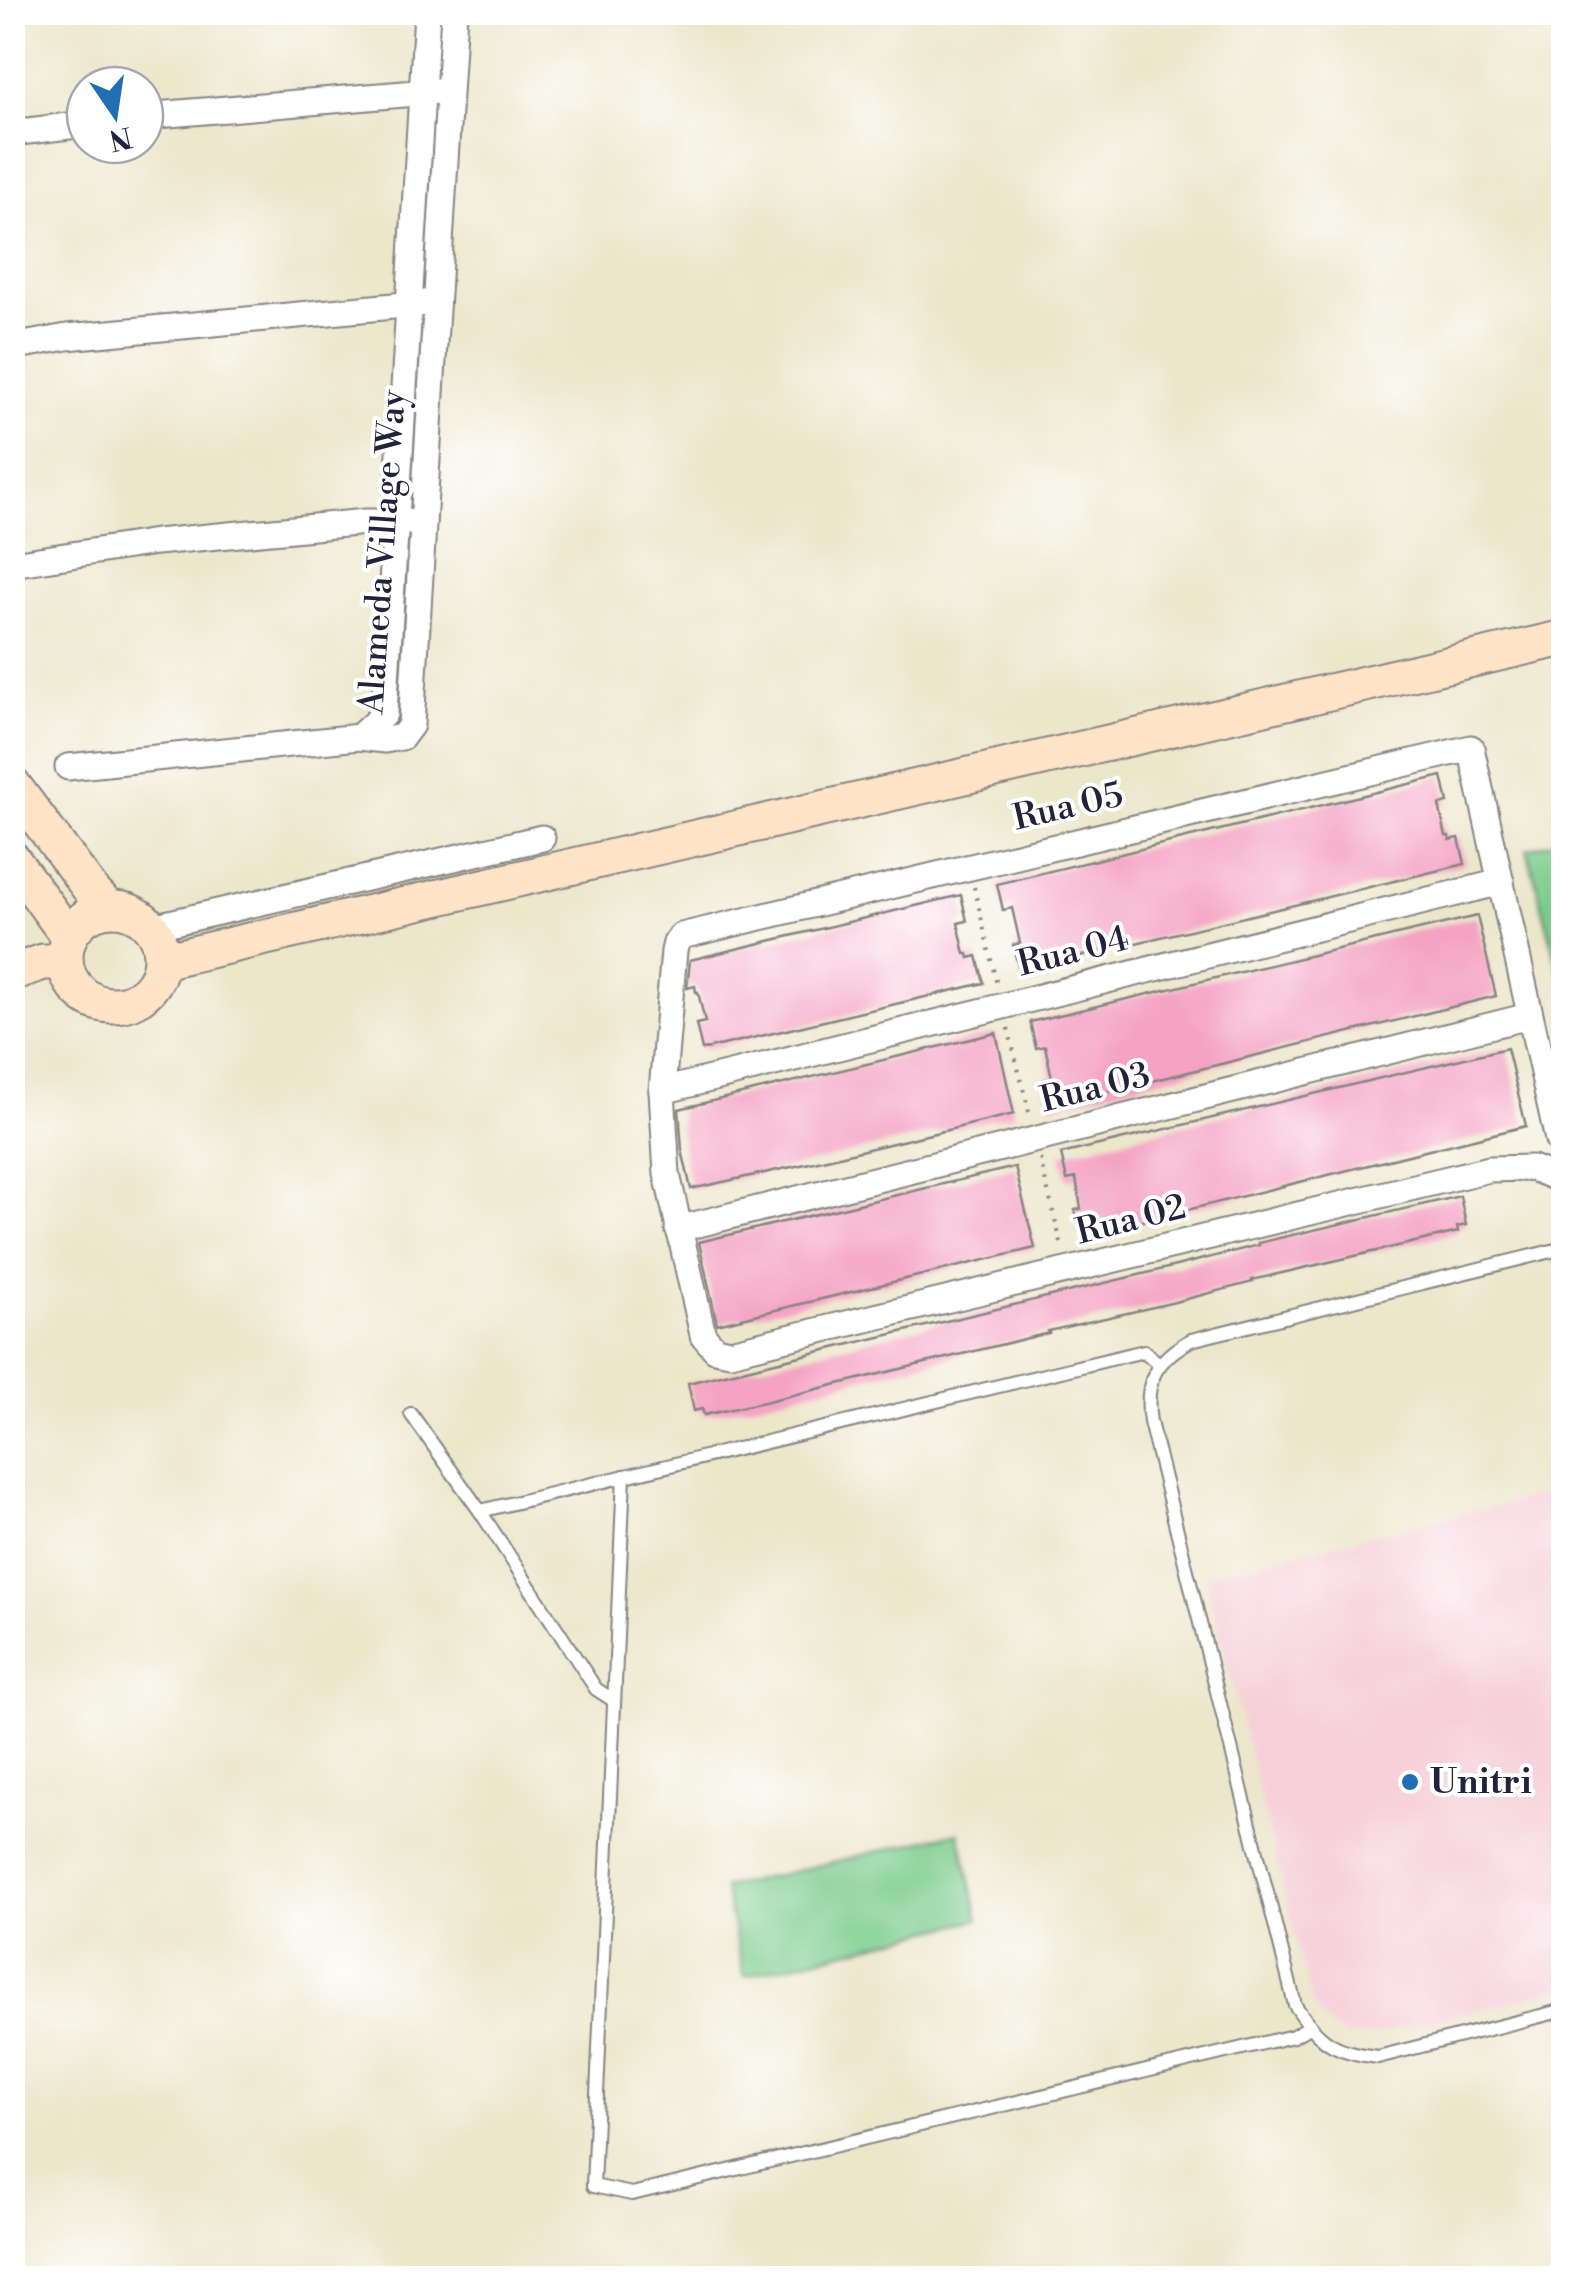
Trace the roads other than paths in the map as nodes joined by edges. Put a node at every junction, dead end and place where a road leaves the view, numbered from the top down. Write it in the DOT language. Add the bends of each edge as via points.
graph roads {
  1 [pos="427,12"];
  2 [pos="454,12"];
  3 [pos="450,91"];
  4 [pos="422,92"];
  5 [pos="165,114"];
  6 [pos="65,126"];
  7 [pos="12,132"];
  8 [pos="437,302"];
  9 [pos="409,304"];
  10 [pos="12,346"];
  11 [pos="423,521"];
  12 [pos="396,522"];
  13 [pos="12,564"];
  14 [pos="1564,638"];
  15 [pos="359,737"];
  16 [pos="68,767"];
  17 [pos="12,784"];
  18 [pos="542,838"];
  19 [pos="12,859"];
  20 [pos="1501,882"];
  21 [pos="108,909"];
  22 [pos="152,927"];
  23 [pos="67,949"];
  24 [pos="162,962"];
  25 [pos="12,973"];
  26 [pos="1530,1016"];
  27 [pos="662,1092"];
  28 [pos="1561,1143"];
  29 [pos="1532,1168"];
  30 [pos="1564,1181"];
  31 [pos="678,1229"];
  32 [pos="1564,1248"];
  33 [pos="1159,1364"];
  34 [pos="411,1414"];
  35 [pos="624,1476"];
  36 [pos="480,1511"];
  37 [pos="614,1700"];
  38 [pos="1564,2010"];
  39 [pos="1309,2027"];
  1 -- 4 [label="street, Alameda Village Way"];
  2 -- 3 [label="street, Alameda Village Way"];
  3 -- 4 [label="street"];
  3 -- 8 [label="street, Alameda Village Way"];
  4 -- 5 [label="street"];
  4 -- 9 [label="street, Alameda Village Way"];
  6 -- 7 [label="street"];
  8 -- 9 [label="street"];
  8 -- 11 [label="street, Alameda Village Way"];
  9 -- 10 [label="street"];
  9 -- 12 [label="street, Alameda Village Way"];
  11 -- 12 [label="street"];
  11 -- 15 [label="street, Alameda Village Way" via="411,725 402,738"];
  12 -- 13 [label="street" via="156,542"];
  12 -- 15 [label="street, Alameda Village Way" via="384,714"];
  14 -- 24 [label="street"];
  15 -- 16 [label="street"];
  17 -- 21 [label="street"];
  18 -- 22 [label="street"];
  19 -- 23 [label="street"];
  20 -- 26 [label="street"];
  20 -- 27 [label="street, Rua 04"];
  20 -- 27 [label="street, Rua 05" via="1471,748 681,936 674,951"];
  21 -- 22 [label="street" via="132,912"];
  21 -- 23 [label="street" via="76,926"];
  22 -- 24 [label="street"];
  23 -- 24 [label="street" via="68,974 84,995 107,1005 144,995"];
  23 -- 25 [label="street"];
  26 -- 28 [label="street"];
  26 -- 31 [label="street, Rua 03"];
  27 -- 31 [label="street"];
  28 -- 29 [label="street"];
  29 -- 30 [label="street, Rua 02"];
  29 -- 31 [label="street, Rua 02" via="1488,1170 730,1352 714,1349 703,1334"];
  32 -- 33 [label="lane" via="1191,1340"];
  33 -- 35 [label="lane" via="1144,1350"];
  33 -- 39 [label="lane" via="1150,1382 1150,1422 1295,2005"];
  34 -- 36 [label="lane"];
  35 -- 36 [label="lane"];
  35 -- 37 [label="lane"];
  36 -- 37 [label="lane" via="596,1689"];
  37 -- 39 [label="lane" via="592,2186 632,2194 1294,2036"];
  38 -- 39 [label="lane" via="1378,2057 1329,2044"];
}
